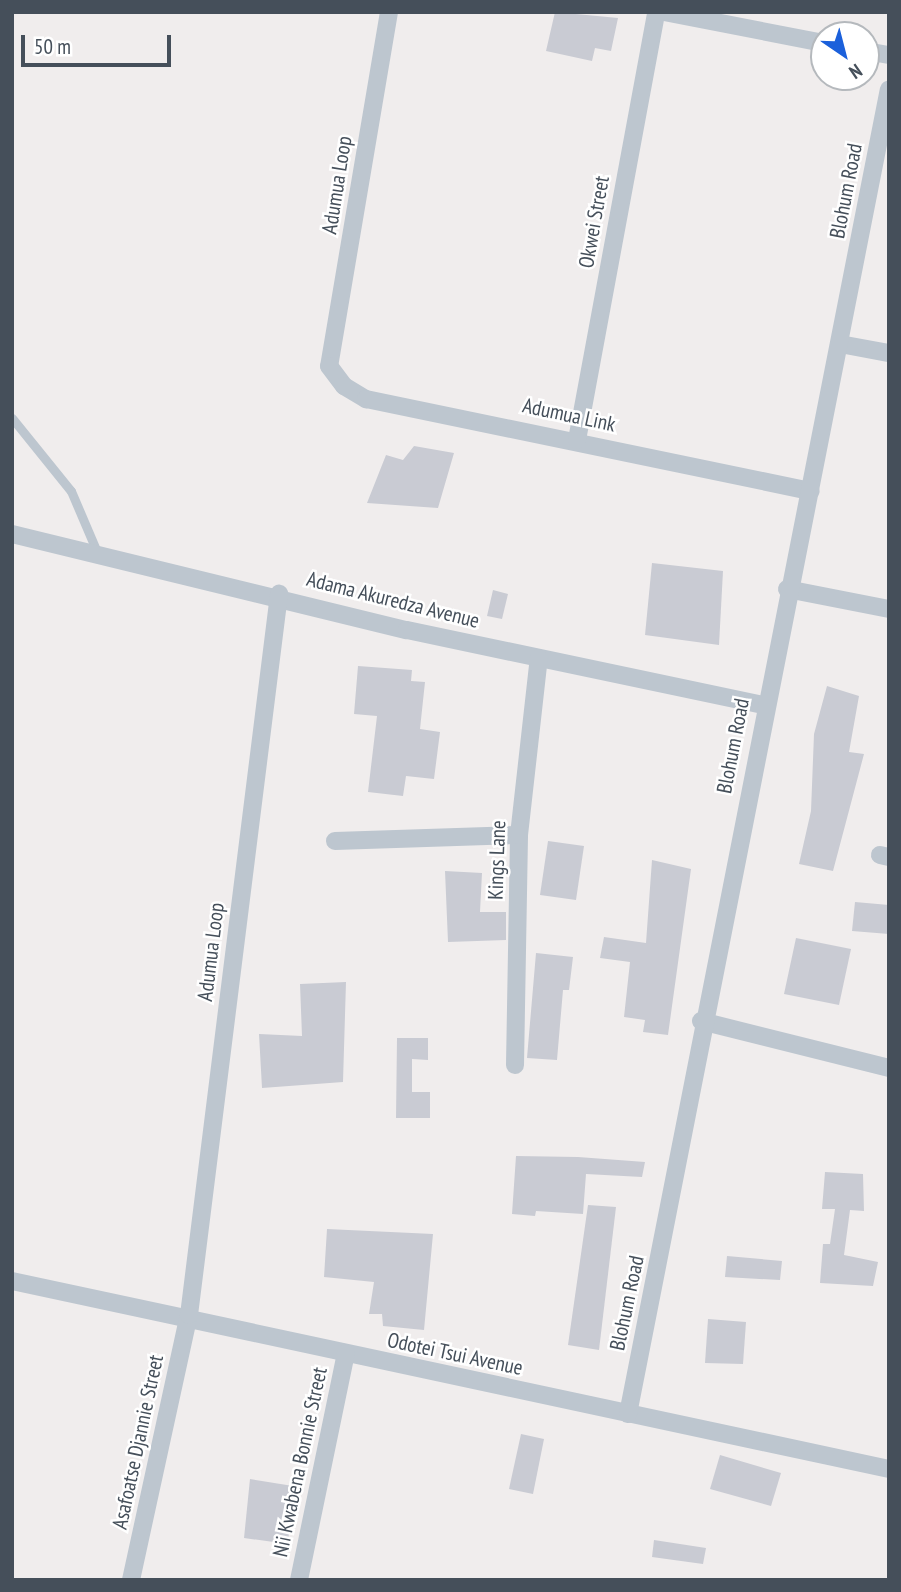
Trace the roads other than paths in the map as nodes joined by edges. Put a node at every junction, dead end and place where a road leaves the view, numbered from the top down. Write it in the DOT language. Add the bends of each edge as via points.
graph roads {
  1 [pos="389,12"];
  2 [pos="656,12"];
  3 [pos="664,12"];
  4 [pos="810,40"];
  5 [pos="889,89"];
  6 [pos="884,143"];
  7 [pos="839,345"];
  8 [pos="889,353"];
  9 [pos="330,366"];
  10 [pos="12,418"];
  11 [pos="578,440"];
  12 [pos="811,491"];
  13 [pos="12,534"];
  14 [pos="97,552"];
  15 [pos="787,589"];
  16 [pos="279,594"];
  17 [pos="889,609"];
  18 [pos="539,658"];
  19 [pos="764,705"];
  20 [pos="519,835"];
  21 [pos="335,841"];
  22 [pos="701,1021"];
  23 [pos="515,1065"];
  24 [pos="889,1068"];
  25 [pos="12,1281"];
  26 [pos="189,1315"];
  27 [pos="346,1354"];
  28 [pos="628,1414"];
  29 [pos="889,1469"];
  30 [pos="131,1580"];
  31 [pos="299,1580"];
  1 -- 9 [label="street, Adumua Loop"];
  2 -- 11 [label="street, Okwei Street"];
  3 -- 4 [label="street"];
  5 -- 6 [label="street, Blohum Road"];
  6 -- 7 [label="street, Blohum Road"];
  7 -- 8 [label="street"];
  7 -- 12 [label="street, Blohum Road"];
  9 -- 11 [label="street, Adumua Link" via="344,386 366,399"];
  10 -- 14 [label="lane" via="71,491"];
  11 -- 12 [label="street, Adumua Link"];
  12 -- 15 [label="street, Blohum Road"];
  13 -- 14 [label="street, Adama Akuredza Avenue"];
  14 -- 16 [label="street, Adama Akuredza Avenue"];
  15 -- 17 [label="street"];
  15 -- 19 [label="street, Blohum Road"];
  16 -- 18 [label="street, Adama Akuredza Avenue"];
  16 -- 26 [label="street, Adumua Loop"];
  18 -- 19 [label="street, Adama Akuredza Avenue"];
  18 -- 20 [label="street, Kings Lane"];
  19 -- 22 [label="street, Blohum Road"];
  20 -- 21 [label="street"];
  20 -- 23 [label="street, Kings Lane"];
  22 -- 24 [label="street"];
  22 -- 28 [label="street, Blohum Road"];
  25 -- 26 [label="street, Odotei Tsui Avenue"];
  26 -- 27 [label="street, Odotei Tsui Avenue"];
  26 -- 30 [label="street, Asafoatse Djannie Street"];
  27 -- 28 [label="street, Odotei Tsui Avenue"];
  27 -- 31 [label="street, Nii Kwabena Bonnie Street"];
  28 -- 29 [label="street, Odotei Tsui Avenue"];
}
